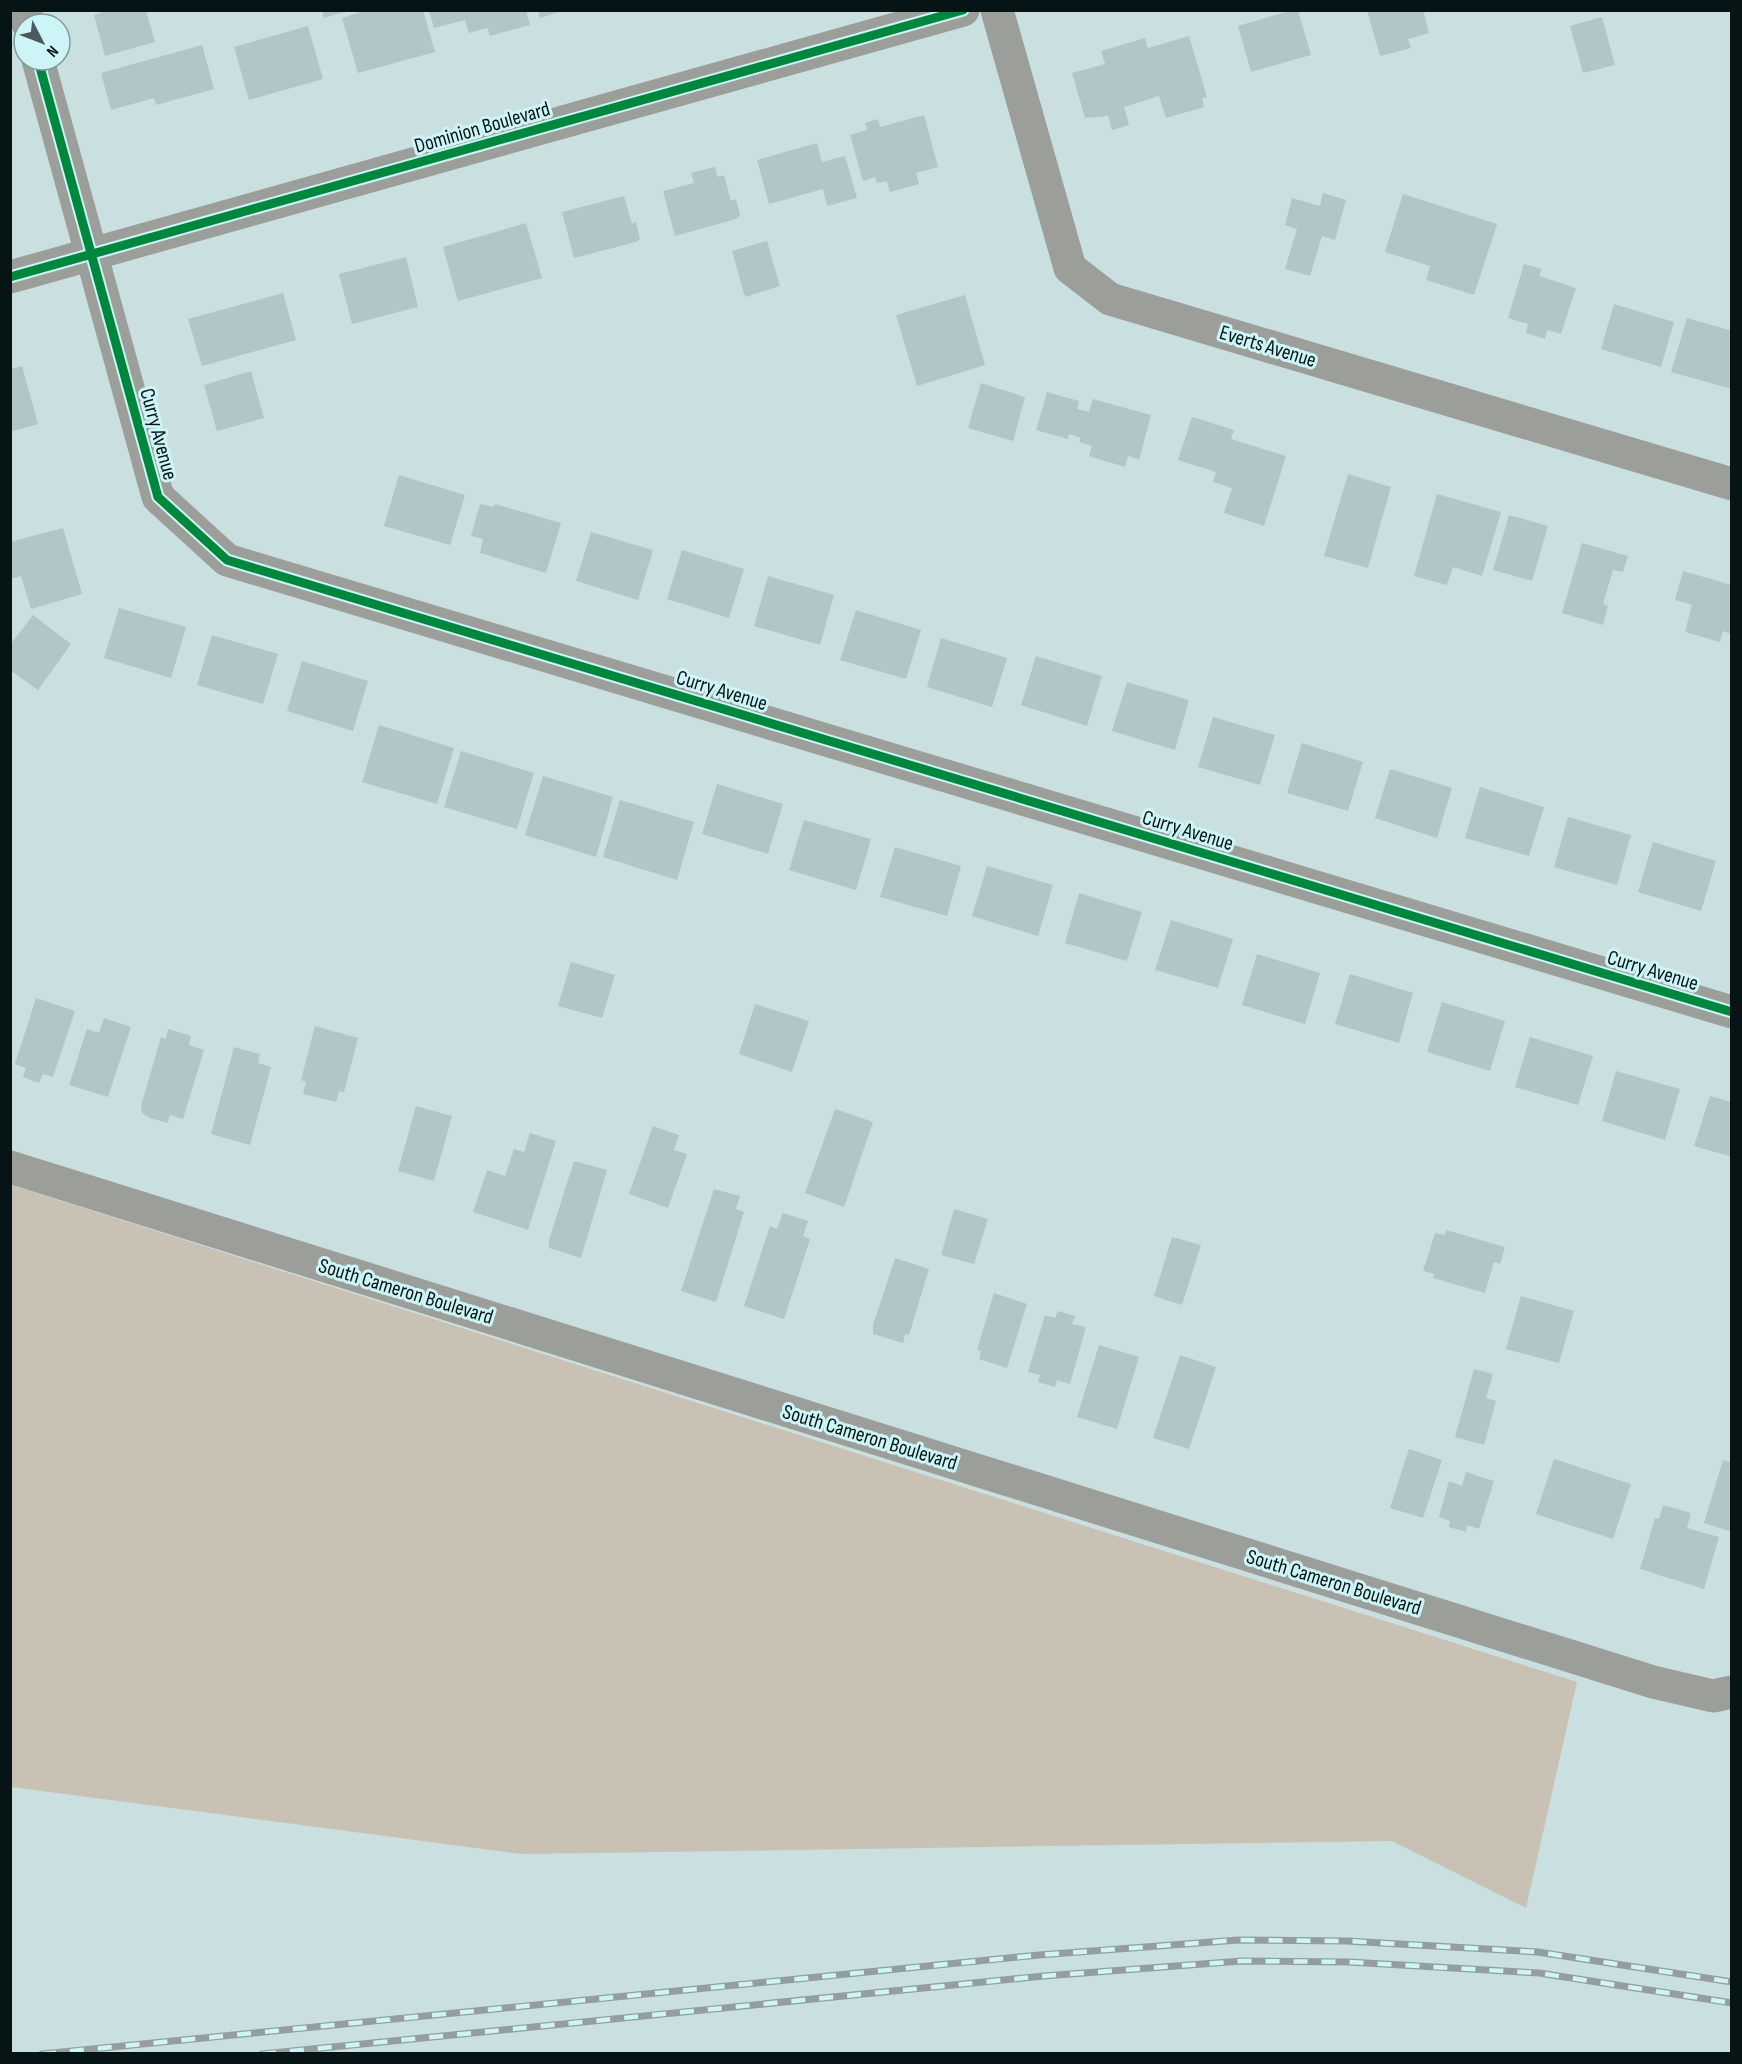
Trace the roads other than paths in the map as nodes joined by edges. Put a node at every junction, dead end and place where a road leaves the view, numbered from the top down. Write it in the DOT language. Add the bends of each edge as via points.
graph roads {
  1 [pos="963,10"];
  2 [pos="997,10"];
  3 [pos="41,72"];
  4 [pos="92,255"];
  5 [pos="10,277"];
  6 [pos="1731,484"];
  7 [pos="1731,1012"];
  8 [pos="10,1167"];
  9 [pos="1731,1692"];
  1 -- 4 [label="street, Dominion Boulevard"];
  2 -- 6 [label="street, Everts Avenue" via="1070,268 1110,299"];
  3 -- 4 [label="street, Curry Avenue"];
  4 -- 5 [label="street, Dominion Boulevard"];
  4 -- 7 [label="street, Curry Avenue" via="158,497 226,560"];
  8 -- 9 [label="street, South Cameron Boulevard" via="1642,1679 1713,1696"];
}
